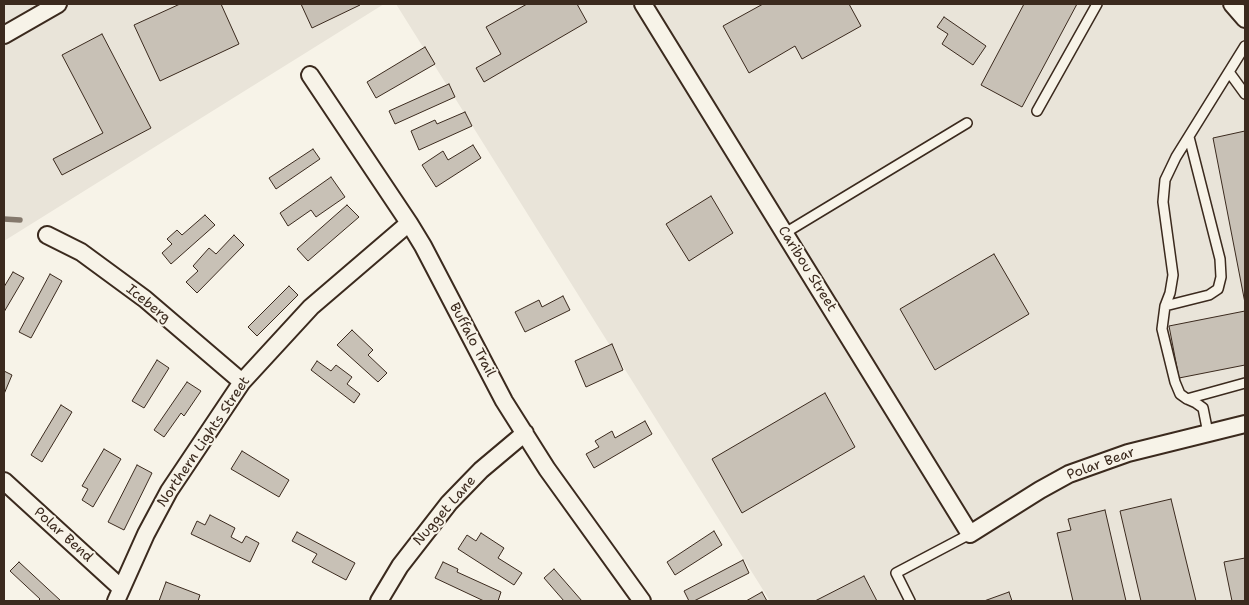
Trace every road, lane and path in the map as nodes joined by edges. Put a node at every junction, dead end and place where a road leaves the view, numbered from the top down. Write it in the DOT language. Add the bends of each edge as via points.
graph roads {
  1 [pos="58,4"];
  2 [pos="643,4"];
  3 [pos="1097,4"];
  4 [pos="1232,4"];
  5 [pos="1245,19"];
  6 [pos="4,35"];
  7 [pos="1245,46"];
  8 [pos="1229,72"];
  9 [pos="310,75"];
  10 [pos="1245,94"];
  11 [pos="1037,111"];
  12 [pos="966,123"];
  13 [pos="1189,137"];
  14 [pos="409,222"];
  15 [pos="785,233"];
  16 [pos="47,235"];
  17 [pos="1165,306"];
  18 [pos="242,382"];
  19 [pos="1245,383"];
  20 [pos="1187,399"];
  21 [pos="1245,424"];
  22 [pos="525,433"];
  23 [pos="1208,433"];
  24 [pos="4,481"];
  25 [pos="970,534"];
  26 [pos="119,595"];
  27 [pos="379,601"];
  28 [pos="642,601"];
  29 [pos="910,601"];
  1 -- 6 [label="street"];
  2 -- 15 [label="street, Caribou Street"];
  3 -- 11 [label="lane"];
  4 -- 5 [label="street"];
  7 -- 8 [label="lane"];
  8 -- 10 [label="lane"];
  8 -- 13 [label="lane"];
  9 -- 14 [label="street, Buffalo Trail"];
  12 -- 15 [label="lane"];
  13 -- 17 [label="lane" via="1165,180 1163,202 1173,275"];
  13 -- 17 [label="lane" via="1220,260 1221,277 1218,288 1209,295"];
  14 -- 18 [label="street, Northern Lights Street" via="310,307"];
  14 -- 22 [label="street, Buffalo Trail" via="504,400"];
  15 -- 25 [label="street, Caribou Street"];
  16 -- 18 [label="street, Iceberg" via="81,252 145,300"];
  17 -- 20 [label="lane" via="1162,329 1175,382 1180,394"];
  18 -- 26 [label="street, Northern Lights Street" via="168,491"];
  19 -- 20 [label="lane"];
  20 -- 23 [label="lane" via="1203,408"];
  21 -- 23 [label="street, Polar Bear"];
  22 -- 27 [label="street, Nugget Lane" via="481,470 449,503 400,566"];
  22 -- 28 [label="street, Buffalo Trail"];
  23 -- 25 [label="street, Polar Bear" via="1128,453 1069,474"];
  24 -- 26 [label="street, Polar Bend"];
  25 -- 29 [label="lane" via="896,573"];
}
